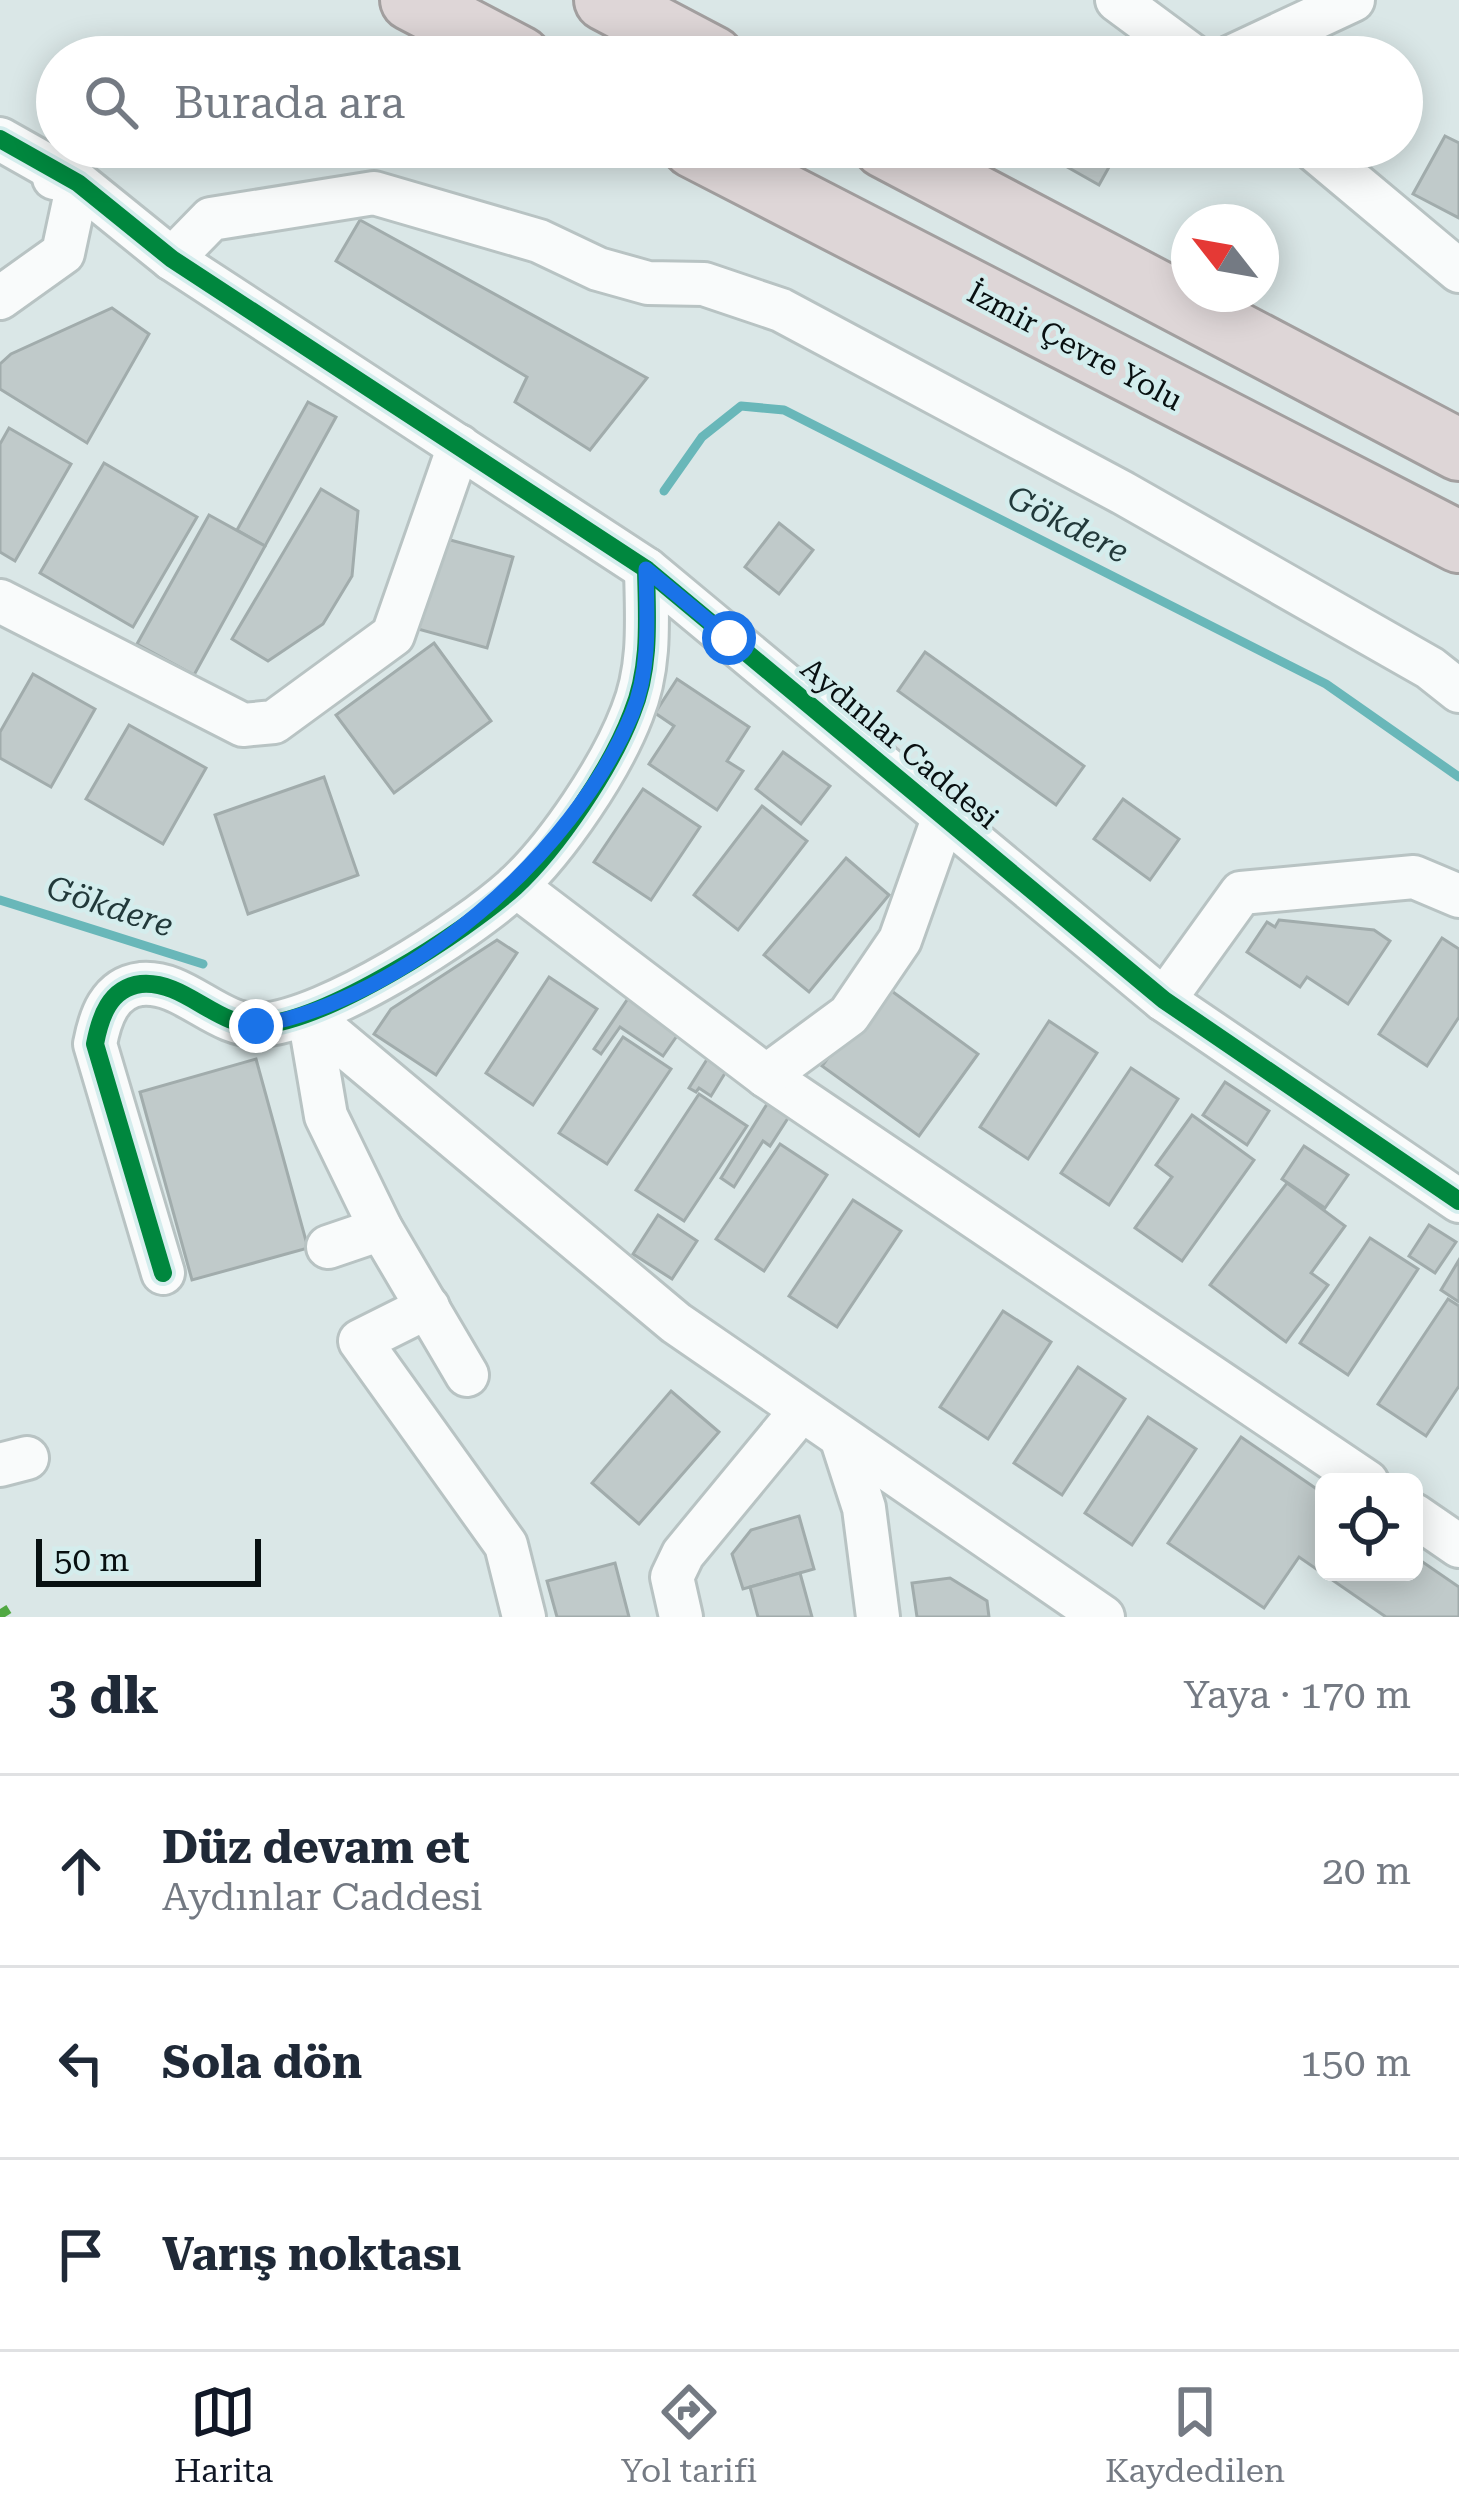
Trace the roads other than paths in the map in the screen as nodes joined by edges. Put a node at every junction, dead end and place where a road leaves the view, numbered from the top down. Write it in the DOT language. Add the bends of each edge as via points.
graph roads {
  1 [pos="411,0"];
  2 [pos="605,0"];
  3 [pos="1117,0"];
  4 [pos="1353,0"];
  5 [pos="480,36"];
  6 [pos="673,36"];
  7 [pos="1166,36"];
  8 [pos="1276,36"];
  9 [pos="0,139"];
  10 [pos="36,159"];
  11 [pos="51,168"];
  12 [pos="734,168"];
  13 [pos="924,168"];
  14 [pos="1336,168"];
  15 [pos="0,169"];
  16 [pos="78,183"];
  17 [pos="172,259"];
  18 [pos="1459,271"];
  19 [pos="0,298"];
  20 [pos="459,446"];
  21 [pos="1459,449"];
  22 [pos="1459,542"];
  23 [pos="646,569"];
  24 [pos="0,601"];
  25 [pos="1459,691"];
  26 [pos="943,819"];
  27 [pos="516,886"];
  28 [pos="1459,896"];
  29 [pos="1164,1000"];
  30 [pos="309,1016"];
  31 [pos="766,1076"];
  32 [pos="1459,1201"];
  33 [pos="381,1229"];
  34 [pos="328,1247"];
  35 [pos="164,1273"];
  36 [pos="428,1307"];
  37 [pos="467,1375"];
  38 [pos="800,1412"];
  39 [pos="843,1443"];
  40 [pos="1354,1473"];
  41 [pos="1423,1520"];
  42 [pos="1459,1546"];
  43 [pos="1045,1597"];
  44 [pos="524,1617"];
  45 [pos="681,1617"];
  46 [pos="878,1617"];
  47 [pos="1103,1617"];
  1 -- 5 [label="highway"];
  2 -- 6 [label="highway"];
  3 -- 7 [label="street"];
  4 -- 8 [label="street"];
  9 -- 10 [label="street, Aydınlar Caddesi"];
  11 -- 16 [label="street, Aydınlar Caddesi"];
  12 -- 22 [label="highway, İzmir Çevre Yolu"];
  13 -- 21 [label="highway"];
  14 -- 18 [label="street"];
  15 -- 16 [label="street"];
  16 -- 17 [label="street, Aydınlar Caddesi"];
  16 -- 19 [label="street" via="63,253"];
  17 -- 20 [label="street, Aydınlar Caddesi"];
  17 -- 25 [label="street" via="211,219 374,193 648,283 704,284 781,310 1123,493"];
  20 -- 23 [label="street, Aydınlar Caddesi"];
  20 -- 24 [label="street" via="393,635 274,722 243,725"];
  23 -- 26 [label="street, Aydınlar Caddesi"];
  23 -- 27 [label="street" via="647,656 633,713 592,789"];
  26 -- 29 [label="street, Aydınlar Caddesi"];
  26 -- 31 [label="street" via="900,940 850,1015"];
  27 -- 30 [label="street" via="433,946"];
  27 -- 31 [label="street"];
  28 -- 29 [label="street" via="1414,877 1241,893"];
  29 -- 32 [label="street, Aydınlar Caddesi"];
  30 -- 33 [label="street" via="326,1116"];
  30 -- 35 [label="street" via="256,1026 141,984 115,995 100,1018 95,1044"];
  30 -- 38 [label="street" via="676,1323"];
  31 -- 40 [label="street"];
  33 -- 34 [label="street"];
  33 -- 36 [label="street"];
  36 -- 37 [label="street"];
  36 -- 44 [label="street" via="360,1341 506,1545"];
  38 -- 39 [label="street"];
  38 -- 45 [label="street" via="683,1554 672,1577"];
  39 -- 43 [label="street"];
  39 -- 46 [label="street" via="864,1508"];
  41 -- 42 [label="street"];
  43 -- 47 [label="street"];
}
